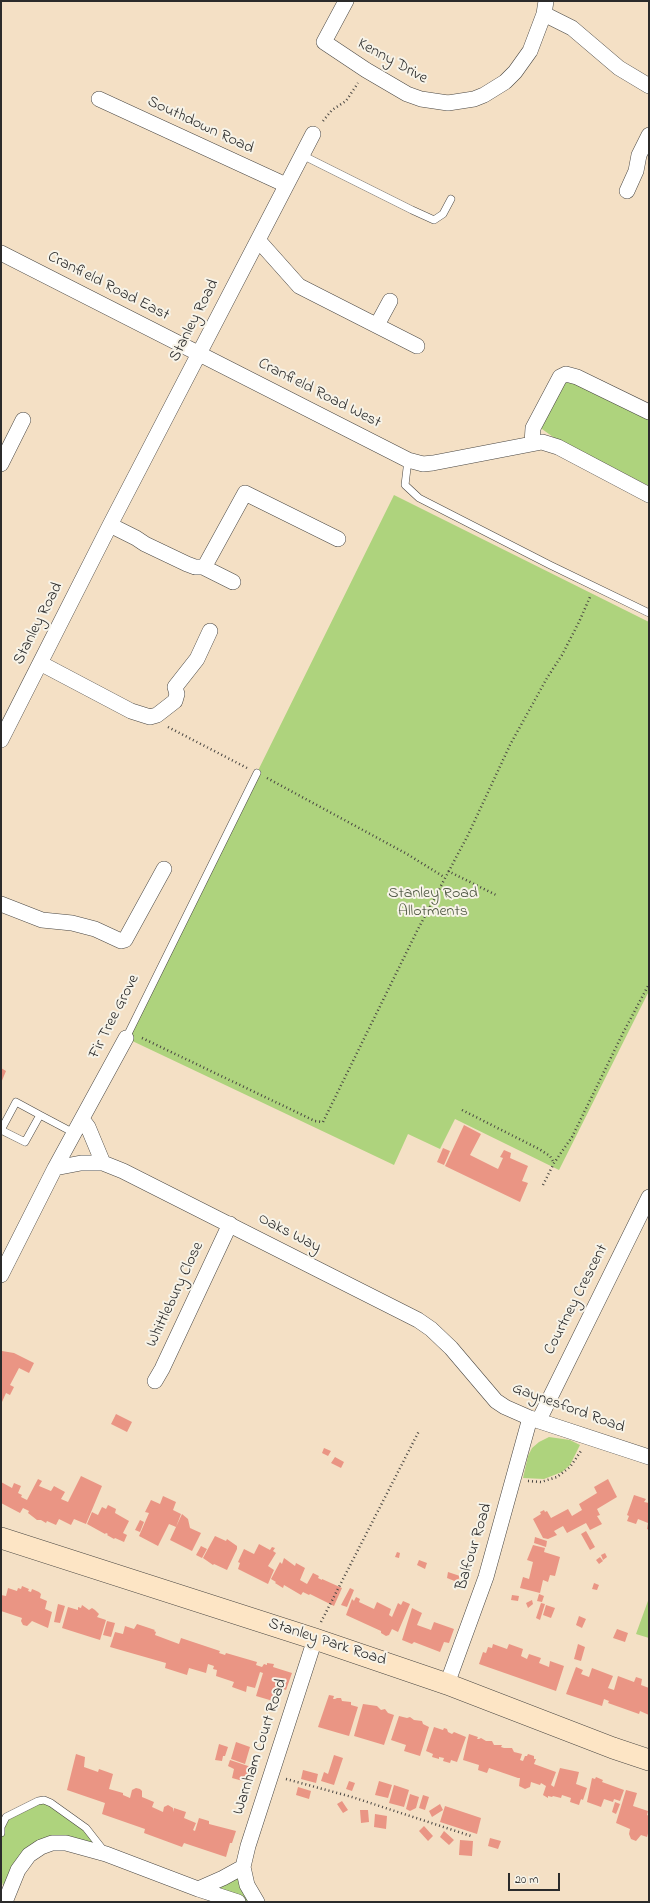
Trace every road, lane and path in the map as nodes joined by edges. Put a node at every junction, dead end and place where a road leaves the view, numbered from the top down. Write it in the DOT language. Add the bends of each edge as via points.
graph roads {
  1 [pos="346,1"];
  2 [pos="545,8"];
  3 [pos="366,70"];
  4 [pos="649,86"];
  5 [pos="99,100"];
  6 [pos="313,134"];
  7 [pos="649,135"];
  8 [pos="302,154"];
  9 [pos="286,185"];
  10 [pos="627,191"];
  11 [pos="450,199"];
  12 [pos="258,240"];
  13 [pos="1,253"];
  14 [pos="390,301"];
  15 [pos="377,325"];
  16 [pos="417,346"];
  17 [pos="199,353"];
  18 [pos="649,412"];
  19 [pos="23,420"];
  20 [pos="532,443"];
  21 [pos="408,460"];
  22 [pos="1,464"];
  23 [pos="649,495"];
  24 [pos="110,525"];
  25 [pos="338,539"];
  26 [pos="203,567"];
  27 [pos="233,582"];
  28 [pos="597,600"];
  29 [pos="649,613"];
  30 [pos="210,631"];
  31 [pos="40,663"];
  32 [pos="150,717"];
  33 [pos="6,719"];
  34 [pos="1,740"];
  35 [pos="256,773"];
  36 [pos="164,869"];
  37 [pos="448,871"];
  38 [pos="444,877"];
  39 [pos="498,896"];
  40 [pos="1,904"];
  41 [pos="649,984"];
  42 [pos="128,1034"];
  43 [pos="462,1110"];
  44 [pos="40,1115"];
  45 [pos="82,1119"];
  46 [pos="74,1133"];
  47 [pos="103,1163"];
  48 [pos="554,1163"];
  49 [pos="55,1168"];
  50 [pos="543,1185"];
  51 [pos="649,1197"];
  52 [pos="230,1224"];
  53 [pos="1,1275"];
  54 [pos="451,1348"];
  55 [pos="154,1381"];
  56 [pos="534,1419"];
  57 [pos="419,1430"];
  58 [pos="588,1436"];
  59 [pos="649,1457"];
  60 [pos="514,1478"];
  61 [pos="1,1538"];
  62 [pos="315,1639"];
  63 [pos="447,1684"];
  64 [pos="649,1760"];
  65 [pos="272,1773"];
  66 [pos="1,1834"];
  67 [pos="471,1836"];
  68 [pos="106,1854"];
  69 [pos="243,1867"];
  70 [pos="198,1889"];
  71 [pos="1,1891"];
  72 [pos="5,1902"];
  73 [pos="238,1902"];
  74 [pos="257,1902"];
  1 -- 3 [label="street, Kenny Drive" via="324,42"];
  2 -- 3 [label="street, Kenny Drive" via="536,38 523,62 505,82 474,99 448,103 421,100"];
  2 -- 4 [label="street, Kenny Drive" via="619,68"];
  3 -- 6 [label="path" via="346,101 332,110"];
  5 -- 9 [label="street, Southdown Road"];
  6 -- 8 [label="street, Stanley Road"];
  7 -- 10 [label="street"];
  8 -- 9 [label="street, Stanley Road"];
  8 -- 11 [label="lane" via="434,220 443,214"];
  9 -- 12 [label="street, Stanley Road"];
  12 -- 15 [label="street" via="299,286"];
  12 -- 17 [label="street, Stanley Road"];
  13 -- 17 [label="street, Cranfield Road East"];
  14 -- 15 [label="street"];
  15 -- 16 [label="street"];
  17 -- 21 [label="street, Cranfield Road West"];
  17 -- 24 [label="street, Stanley Road"];
  18 -- 20 [label="street" via="578,377 566,374 560,377 533,428"];
  19 -- 22 [label="street"];
  20 -- 21 [label="street, Cranfield Road West" via="433,464"];
  20 -- 23 [label="street" via="549,443"];
  21 -- 29 [label="lane" via="405,486 419,498"];
  24 -- 26 [label="street" via="186,564"];
  24 -- 31 [label="street, Stanley Road"];
  25 -- 26 [label="street" via="245,493"];
  26 -- 27 [label="street"];
  28 -- 37 [label="path" via="590,596 565,649 510,745 468,835"];
  30 -- 32 [label="street" via="197,659 175,687 175,701 157,715"];
  31 -- 32 [label="street" via="131,711"];
  31 -- 33 [label="street, Stanley Road"];
  32 -- 35 [label="path"];
  33 -- 34 [label="street, Stanley Road"];
  35 -- 38 [label="path" via="407,854"];
  35 -- 42 [label="lane, Fir Tree Grove"];
  36 -- 40 [label="street" via="125,940 121,941 95,929 72,923 42,920"];
  37 -- 38 [label="path"];
  37 -- 39 [label="path"];
  38 -- 42 [label="path" via="323,1122 315,1121"];
  41 -- 48 [label="path" via="572,1137"];
  42 -- 45 [label="street, Fir Tree Grove"];
  43 -- 48 [label="path" via="539,1149 550,1156"];
  44 -- 44 [label="lane" via="16,1102 1,1130 25,1142"];
  44 -- 46 [label="lane"];
  45 -- 46 [label="street, Fir Tree Grove"];
  45 -- 47 [label="street"];
  46 -- 49 [label="street, Fir Tree Grove"];
  47 -- 49 [label="street, Oaks Way" via="81,1163"];
  47 -- 52 [label="street, Oaks Way" via="112,1165"];
  48 -- 50 [label="path"];
  49 -- 53 [label="street, Fir Tree Grove"];
  51 -- 56 [label="street, Courtney Crescent" via="553,1389"];
  52 -- 54 [label="street, Oaks Way" via="418,1320"];
  52 -- 55 [label="street, Whittlebury Close"];
  54 -- 56 [label="street, Gaynesford Road" via="496,1401 510,1410"];
  56 -- 58 [label="street, Gaynesford Road"];
  56 -- 60 [label="street, Balfour Road"];
  57 -- 62 [label="path" via="319,1626"];
  58 -- 59 [label="street, Gaynesford Road"];
  58 -- 60 [label="path" via="576,1460 557,1477 541,1482"];
  60 -- 63 [label="street, Balfour Road" via="486,1578"];
  61 -- 62 [label="street, Stanley Park Road"];
  62 -- 63 [label="street, Stanley Park Road"];
  62 -- 65 [label="street, Warnham Court Road"];
  63 -- 64 [label="street, Stanley Park Road"];
  65 -- 67 [label="path"];
  65 -- 69 [label="street, Warnham Court Road"];
  66 -- 68 [label="lane" via="6,1817 44,1800 86,1828"];
  68 -- 70 [label="street"];
  68 -- 72 [label="street" via="66,1843 52,1843 41,1847 29,1855 18,1870"];
  69 -- 70 [label="street"];
  69 -- 74 [label="street, Warnham Court Road" via="248,1885"];
  70 -- 73 [label="street"];
  71 -- 72 [label="lane"];
}
